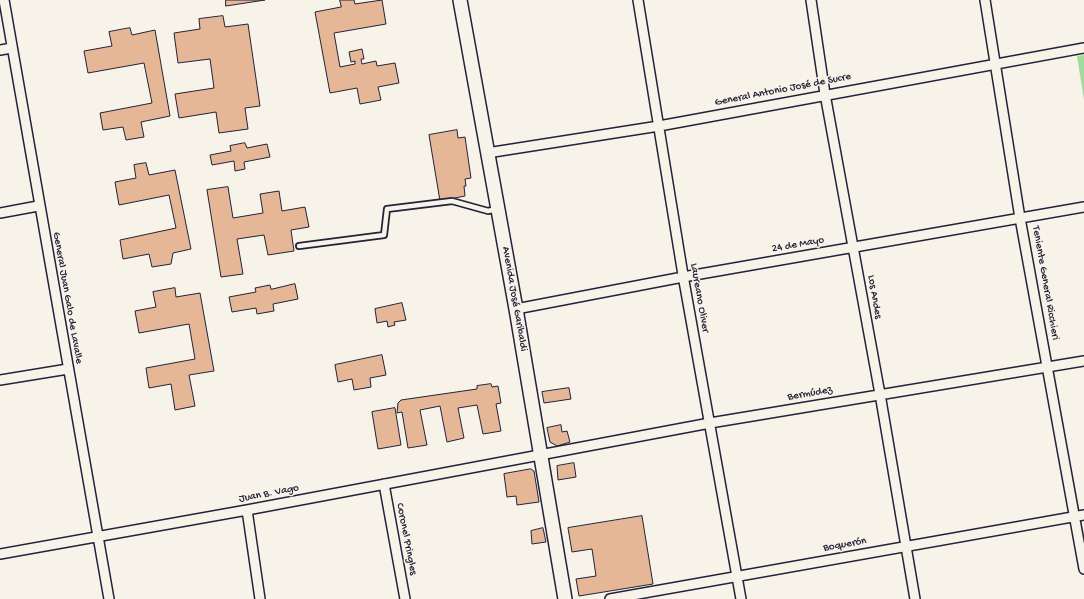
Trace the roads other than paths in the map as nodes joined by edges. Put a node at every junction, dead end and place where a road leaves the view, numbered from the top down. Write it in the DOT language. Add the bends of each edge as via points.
graph roads {
  1 [pos="4,0"];
  2 [pos="460,0"];
  3 [pos="638,0"];
  4 [pos="810,0"];
  5 [pos="985,0"];
  6 [pos="12,48"];
  7 [pos="1084,48"];
  8 [pos="0,50"];
  9 [pos="996,63"];
  10 [pos="825,94"];
  11 [pos="659,126"];
  12 [pos="487,153"];
  13 [pos="38,206"];
  14 [pos="1084,207"];
  15 [pos="497,209"];
  16 [pos="0,213"];
  17 [pos="1020,218"];
  18 [pos="299,246"];
  19 [pos="853,248"];
  20 [pos="683,277"];
  21 [pos="516,309"];
  22 [pos="1084,361"];
  23 [pos="1048,367"];
  24 [pos="68,369"];
  25 [pos="0,380"];
  26 [pos="880,394"];
  27 [pos="710,423"];
  28 [pos="541,454"];
  29 [pos="384,484"];
  30 [pos="247,510"];
  31 [pos="1080,516"];
  32 [pos="99,536"];
  33 [pos="906,546"];
  34 [pos="0,554"];
  35 [pos="1084,569"];
  36 [pos="737,576"];
  37 [pos="109,599"];
  38 [pos="260,599"];
  39 [pos="405,599"];
  40 [pos="565,599"];
  41 [pos="610,599"];
  42 [pos="741,599"];
  43 [pos="915,599"];
  1 -- 6 [label="street, General Juan Galo de Lavalle"];
  2 -- 12 [label="main road, Avenida José Garibaldi"];
  3 -- 11 [label="street, Laureano Oliver"];
  4 -- 10 [label="street, Los Andes"];
  5 -- 9 [label="street, Teniente General Ricchieri"];
  6 -- 8 [label="street"];
  6 -- 13 [label="street, General Juan Galo de Lavalle"];
  7 -- 9 [label="street, General Antonio José de Sucre"];
  9 -- 10 [label="street, General Antonio José de Sucre"];
  9 -- 17 [label="street, Teniente General Ricchieri"];
  10 -- 11 [label="street, General Antonio José de Sucre"];
  10 -- 19 [label="street, Los Andes"];
  11 -- 12 [label="street, General Antonio José de Sucre"];
  11 -- 20 [label="street, Laureano Oliver"];
  12 -- 15 [label="main road, Avenida José Garibaldi"];
  13 -- 16 [label="street"];
  13 -- 24 [label="street, General Juan Galo de Lavalle"];
  14 -- 17 [label="street, 24 de Mayo"];
  15 -- 18 [label="lane" via="488,211 452,201 387,209 384,235"];
  15 -- 21 [label="main road, Avenida José Garibaldi"];
  17 -- 19 [label="street, 24 de Mayo"];
  17 -- 23 [label="street, Teniente General Ricchieri"];
  19 -- 20 [label="street, 24 de Mayo"];
  19 -- 26 [label="street, Los Andes"];
  20 -- 21 [label="street, 24 de Mayo"];
  20 -- 27 [label="street, Laureano Oliver"];
  21 -- 28 [label="main road, Avenida José Garibaldi"];
  22 -- 23 [label="street, Bermúdez"];
  23 -- 26 [label="street, Bermúdez"];
  23 -- 31 [label="street, Teniente General Ricchieri"];
  24 -- 25 [label="street"];
  24 -- 32 [label="street, General Juan Galo de Lavalle"];
  26 -- 27 [label="street, Bermúdez"];
  26 -- 33 [label="street, Los Andes"];
  27 -- 28 [label="street, Bermúdez"];
  27 -- 36 [label="street, Laureano Oliver"];
  28 -- 29 [label="street, Juan B. Vago"];
  28 -- 40 [label="main road, Avenida José Garibaldi"];
  29 -- 30 [label="street, Juan B. Vago"];
  29 -- 39 [label="street, Coronel Pringles"];
  30 -- 32 [label="street, Juan B. Vago"];
  30 -- 38 [label="street"];
  31 -- 33 [label="street, Boquerón"];
  31 -- 35 [label="street, Teniente General Ricchieri"];
  32 -- 34 [label="street, Juan B. Vago"];
  32 -- 37 [label="street, General Juan Galo de Lavalle"];
  33 -- 36 [label="street, Boquerón"];
  33 -- 43 [label="street, Los Andes"];
  36 -- 41 [label="street, Boquerón"];
  36 -- 42 [label="street, Laureano Oliver"];
}
